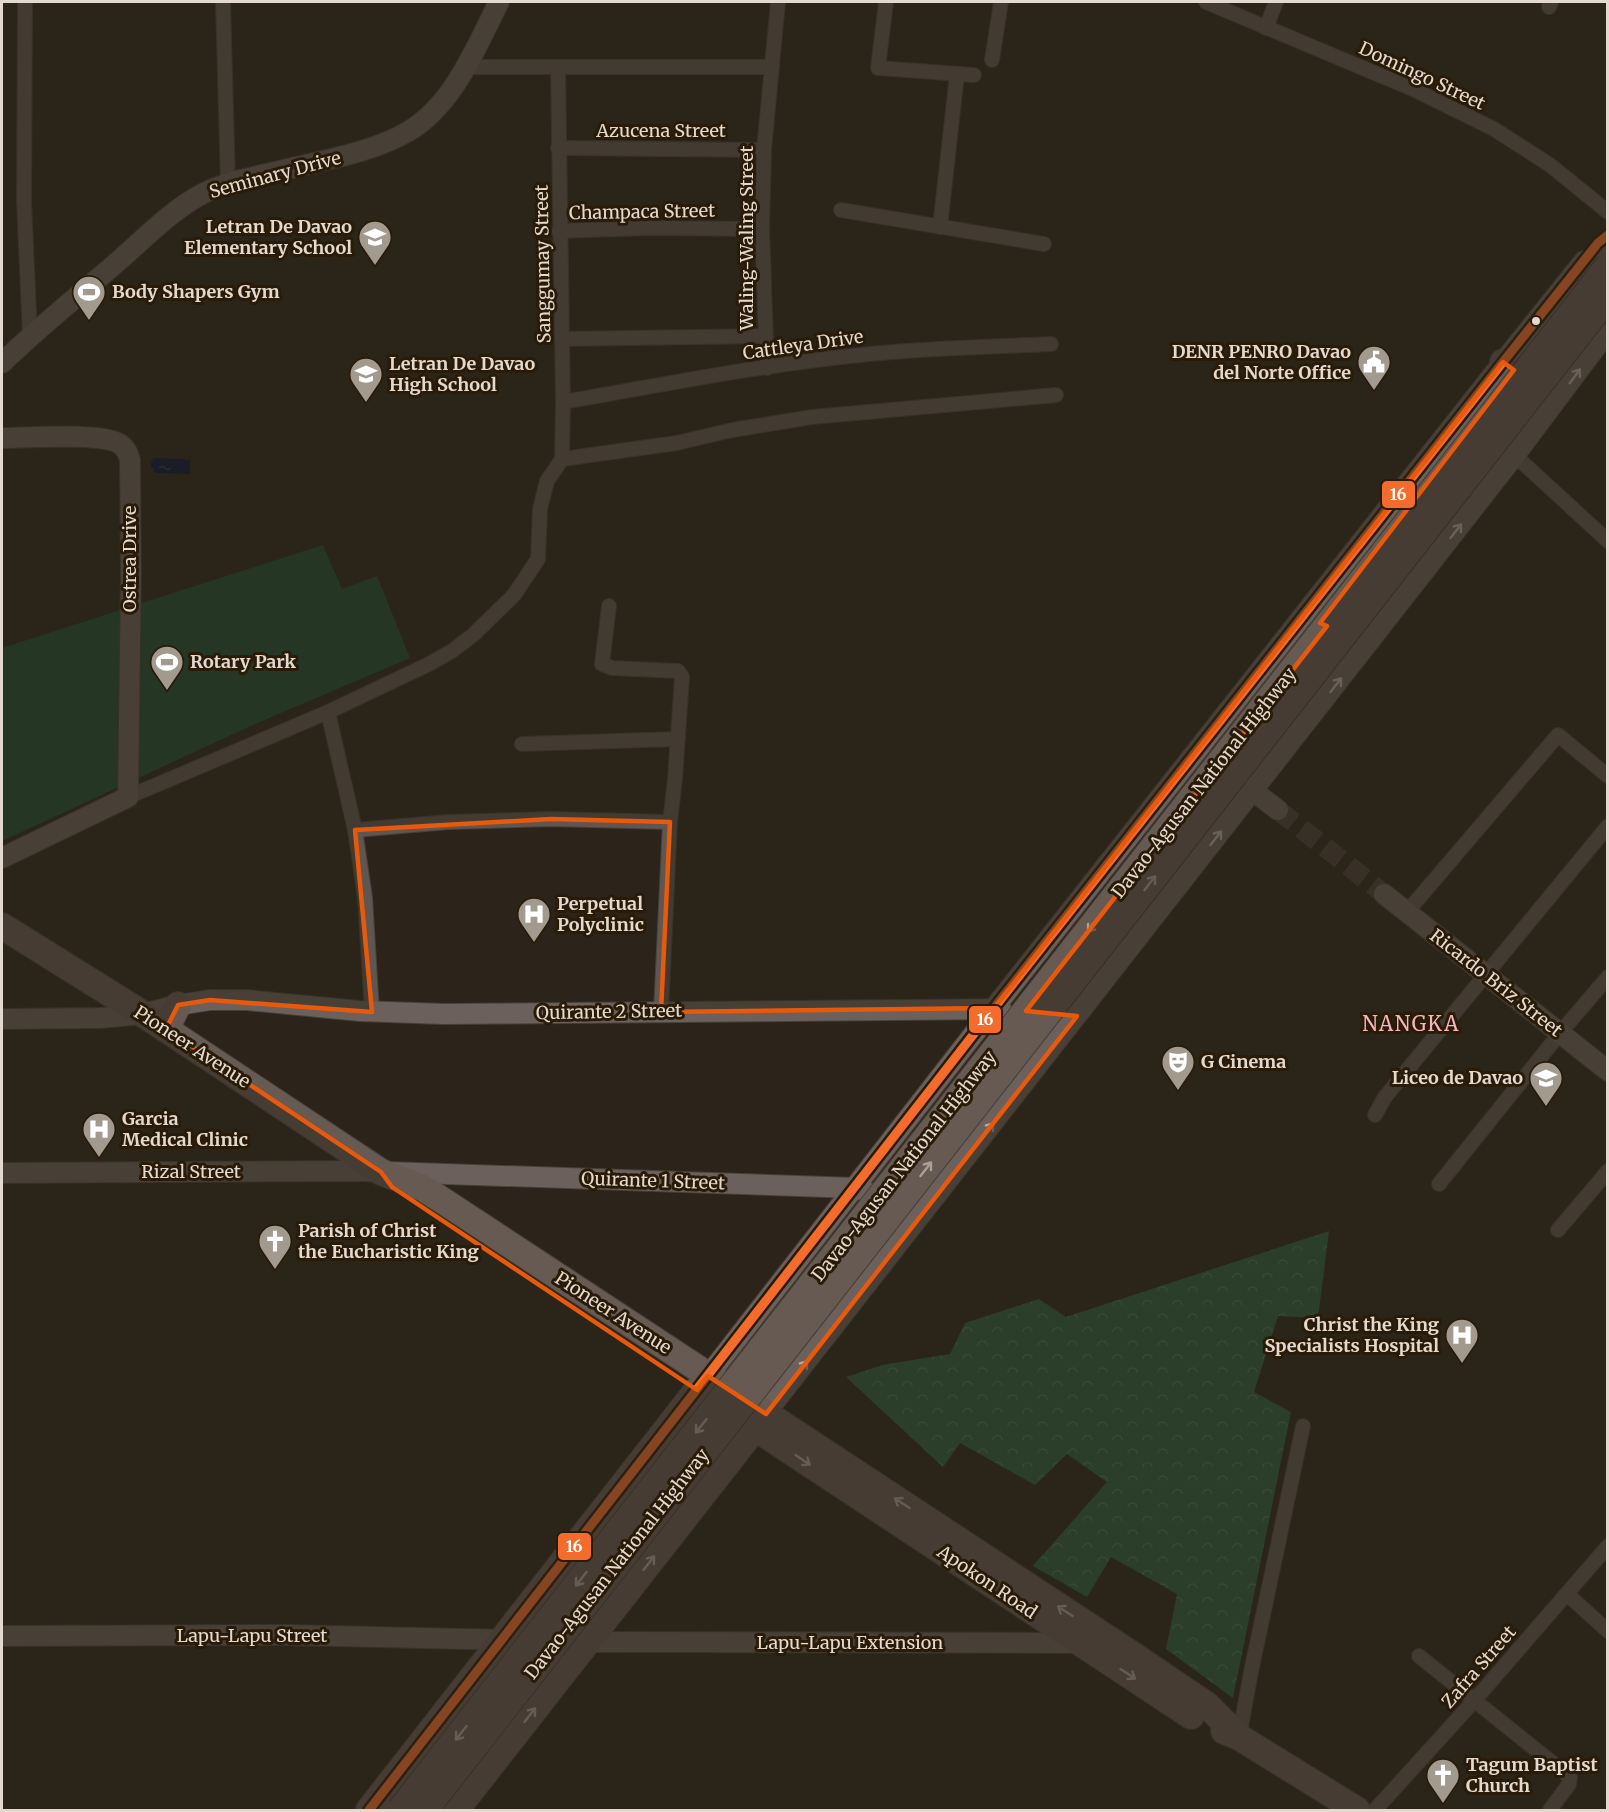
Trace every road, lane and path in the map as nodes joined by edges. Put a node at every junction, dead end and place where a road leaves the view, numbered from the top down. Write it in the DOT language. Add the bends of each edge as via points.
graph roads {
  1 [pos="25,2"];
  2 [pos="223,2"];
  3 [pos="499,2"];
  4 [pos="778,2"];
  5 [pos="886,2"];
  6 [pos="1001,2"];
  7 [pos="1206,2"];
  8 [pos="1276,2"];
  9 [pos="1266,28"];
  10 [pos="992,60"];
  11 [pos="465,67"];
  12 [pos="558,67"];
  13 [pos="772,67"];
  14 [pos="957,74"];
  15 [pos="974,75"];
  16 [pos="558,148"];
  17 [pos="764,150"];
  18 [pos="228,184"];
  19 [pos="841,210"];
  20 [pos="1608,212"];
  21 [pos="940,227"];
  22 [pos="762,229"];
  23 [pos="559,231"];
  24 [pos="1608,235"];
  25 [pos="1044,244"];
  26 [pos="1608,247"];
  27 [pos="1608,267"];
  28 [pos="1608,297"];
  29 [pos="1608,309"];
  30 [pos="1608,331"];
  31 [pos="30,336"];
  32 [pos="765,336"];
  33 [pos="562,339"];
  34 [pos="1050,344"];
  35 [pos="2,363"];
  36 [pos="1508,366"];
  37 [pos="767,368"];
  38 [pos="1056,395"];
  39 [pos="563,402"];
  40 [pos="2,438"];
  41 [pos="1508,450"];
  42 [pos="562,459"];
  43 [pos="1608,541"];
  44 [pos="1344,591"];
  45 [pos="609,606"];
  46 [pos="1371,611"];
  47 [pos="1346,644"];
  48 [pos="328,712"];
  49 [pos="678,739"];
  50 [pos="522,744"];
  51 [pos="1608,776"];
  52 [pos="1246,785"];
  53 [pos="128,798"];
  54 [pos="1278,810"];
  55 [pos="670,822"];
  56 [pos="1608,826"];
  57 [pos="355,830"];
  58 [pos="2,858"];
  59 [pos="1384,894"];
  60 [pos="1407,912"];
  61 [pos="2,926"];
  62 [pos="1486,975"];
  63 [pos="1608,977"];
  64 [pos="178,1005"];
  65 [pos="994,1008"];
  66 [pos="372,1012"];
  67 [pos="661,1012"];
  68 [pos="143,1014"];
  69 [pos="1077,1016"];
  70 [pos="2,1020"];
  71 [pos="166,1029"];
  72 [pos="1560,1033"];
  73 [pos="1608,1071"];
  74 [pos="1375,1115"];
  75 [pos="1608,1171"];
  76 [pos="381,1172"];
  77 [pos="2,1173"];
  78 [pos="1438,1184"];
  79 [pos="869,1189"];
  80 [pos="906,1215"];
  81 [pos="1557,1230"];
  82 [pos="710,1388"];
  83 [pos="753,1416"];
  84 [pos="1303,1426"];
  85 [pos="1608,1546"];
  86 [pos="1567,1594"];
  87 [pos="1608,1631"];
  88 [pos="2,1636"];
  89 [pos="502,1640"];
  90 [pos="587,1642"];
  91 [pos="1079,1643"];
  92 [pos="1113,1643"];
  93 [pos="1419,1656"];
  94 [pos="1473,1702"];
  95 [pos="1239,1737"];
  96 [pos="369,1810"];
  97 [pos="400,1810"];
  98 [pos="424,1810"];
  99 [pos="456,1810"];
  100 [pos="1357,1810"];
  101 [pos="1375,1810"];
  102 [pos="1550,1810"];
  1 -- 31 [label="street" via="24,201"];
  2 -- 18 [label="street"];
  3 -- 11 [label="street, Seminary Drive"];
  4 -- 13 [label="street, Waling-Waling Street"];
  5 -- 14 [label="street" via="878,68"];
  6 -- 10 [label="street"];
  7 -- 9 [label="street, Domingo Street"];
  8 -- 9 [label="street"];
  9 -- 20 [label="street, Domingo Street" via="1415,90 1494,129 1550,165"];
  11 -- 12 [label="street"];
  11 -- 18 [label="street, Seminary Drive" via="433,111 395,138 357,153"];
  12 -- 13 [label="street"];
  12 -- 16 [label="street, Sanggumay Street"];
  13 -- 17 [label="street, Waling-Waling Street"];
  14 -- 15 [label="street"];
  14 -- 21 [label="street"];
  16 -- 17 [label="street, Azucena Street"];
  16 -- 23 [label="street, Sanggumay Street"];
  17 -- 22 [label="street, Waling-Waling Street"];
  18 -- 31 [label="street, Seminary Drive" via="203,194 167,220"];
  19 -- 21 [label="street"];
  21 -- 25 [label="street"];
  22 -- 23 [label="street, Champaca Street"];
  22 -- 32 [label="street, Waling-Waling Street"];
  23 -- 33 [label="street, Sanggumay Street"];
  24 -- 36 [label="street" via="1598,243"];
  26 -- 36 [label="highway"];
  27 -- 97 [label="highway, Davao-Agusan National Highway, one-way, bridge"];
  98 -- 28 [label="highway, Davao-Agusan National Highway, one-way, bridge"];
  29 -- 41 [label="highway, Davao-Agusan National Highway"];
  41 -- 30 [label="street, one-way"];
  31 -- 35 [label="street, Seminary Drive"];
  32 -- 33 [label="street"];
  32 -- 37 [label="street, Waling-Waling Street"];
  33 -- 39 [label="street, Sanggumay Street"];
  34 -- 37 [label="street, Cattleya Drive" via="857,355"];
  36 -- 44 [label="highway"];
  36 -- 65 [label="street"];
  37 -- 39 [label="street, Cattleya Drive"];
  38 -- 42 [label="street" via="812,417 676,443"];
  39 -- 42 [label="street, Sanggumay Street"];
  40 -- 53 [label="street, Ostrea Drive" via="100,438 120,444 127,451 131,574"];
  41 -- 43 [label="street"];
  41 -- 46 [label="highway, Davao-Agusan National Highway"];
  52 -- 41 [label="street, one-way"];
  42 -- 48 [label="street" via="547,481 542,500 538,559 514,595 452,651"];
  44 -- 46 [label="highway" via="1354,605"];
  44 -- 47 [label="highway" via="1319,624 1335,630"];
  45 -- 49 [label="street" via="602,663 612,668 680,673"];
  46 -- 47 [label="highway, Davao-Agusan National Highway"];
  47 -- 52 [label="highway, Davao-Agusan National Highway"];
  48 -- 53 [label="street"];
  48 -- 57 [label="street"];
  49 -- 50 [label="street"];
  49 -- 55 [label="street"];
  51 -- 60 [label="street" via="1558,735"];
  52 -- 54 [label="street"];
  69 -- 52 [label="street, one-way"];
  53 -- 58 [label="street"];
  55 -- 57 [label="street" via="505,820"];
  55 -- 67 [label="street"];
  56 -- 62 [label="street"];
  57 -- 66 [label="street" via="365,898"];
  59 -- 60 [label="street, Ricardo Briz Street"];
  60 -- 62 [label="street, Ricardo Briz Street"];
  61 -- 68 [label="highway, Pioneer Avenue"];
  62 -- 72 [label="street, Ricardo Briz Street"];
  62 -- 74 [label="street" via="1385,1097"];
  63 -- 72 [label="street"];
  64 -- 66 [label="street, Quirante 2 Street" via="247,1000"];
  64 -- 68 [label="street, Quirante 2 Street"];
  64 -- 71 [label="highway"];
  65 -- 67 [label="street, Quirante 2 Street"];
  65 -- 69 [label="street, Quirante 2 Street"];
  65 -- 79 [label="street"];
  66 -- 67 [label="street, Quirante 2 Street"];
  68 -- 70 [label="street, Quirante 2 Street"];
  68 -- 71 [label="highway, Pioneer Avenue"];
  80 -- 69 [label="street, one-way"];
  71 -- 76 [label="highway, Pioneer Avenue"];
  72 -- 73 [label="street, Ricardo Briz Street"];
  72 -- 78 [label="street"];
  75 -- 81 [label="street"];
  76 -- 77 [label="street, Rizal Street"];
  76 -- 79 [label="street, Quirante 1 Street"];
  76 -- 82 [label="highway, Pioneer Avenue" via="423,1188"];
  79 -- 80 [label="street"];
  79 -- 82 [label="highway, Davao-Agusan National Highway"];
  83 -- 80 [label="highway, Davao-Agusan National Highway, one-way"];
  82 -- 83 [label="highway, Pioneer Avenue"];
  82 -- 89 [label="highway, Davao-Agusan National Highway"];
  90 -- 83 [label="highway, Davao-Agusan National Highway, one-way"];
  83 -- 91 [label="highway, Apokon Road, one-way"];
  92 -- 83 [label="highway, Apokon Road, one-way"];
  84 -- 95 [label="street"];
  85 -- 86 [label="street, Zafra Street"];
  86 -- 87 [label="street"];
  86 -- 94 [label="street, Zafra Street"];
  88 -- 89 [label="street, Lapu-Lapu Street" via="288,1635"];
  89 -- 90 [label="street, Lapu-Lapu Street"];
  89 -- 96 [label="highway, Davao-Agusan National Highway"];
  90 -- 91 [label="street, Lapu-Lapu Extension"];
  99 -- 90 [label="highway, Davao-Agusan National Highway, one-way"];
  91 -- 92 [label="street, Lapu-Lapu Extension"];
  91 -- 95 [label="highway, Apokon Road, one-way" via="1204,1724"];
  92 -- 95 [label="highway, Apokon Road" via="1207,1705"];
  93 -- 94 [label="street"];
  94 -- 101 [label="street, Zafra Street"];
  94 -- 102 [label="street" via="1570,1777"];
  95 -- 100 [label="highway, Apokon Road"];
}
